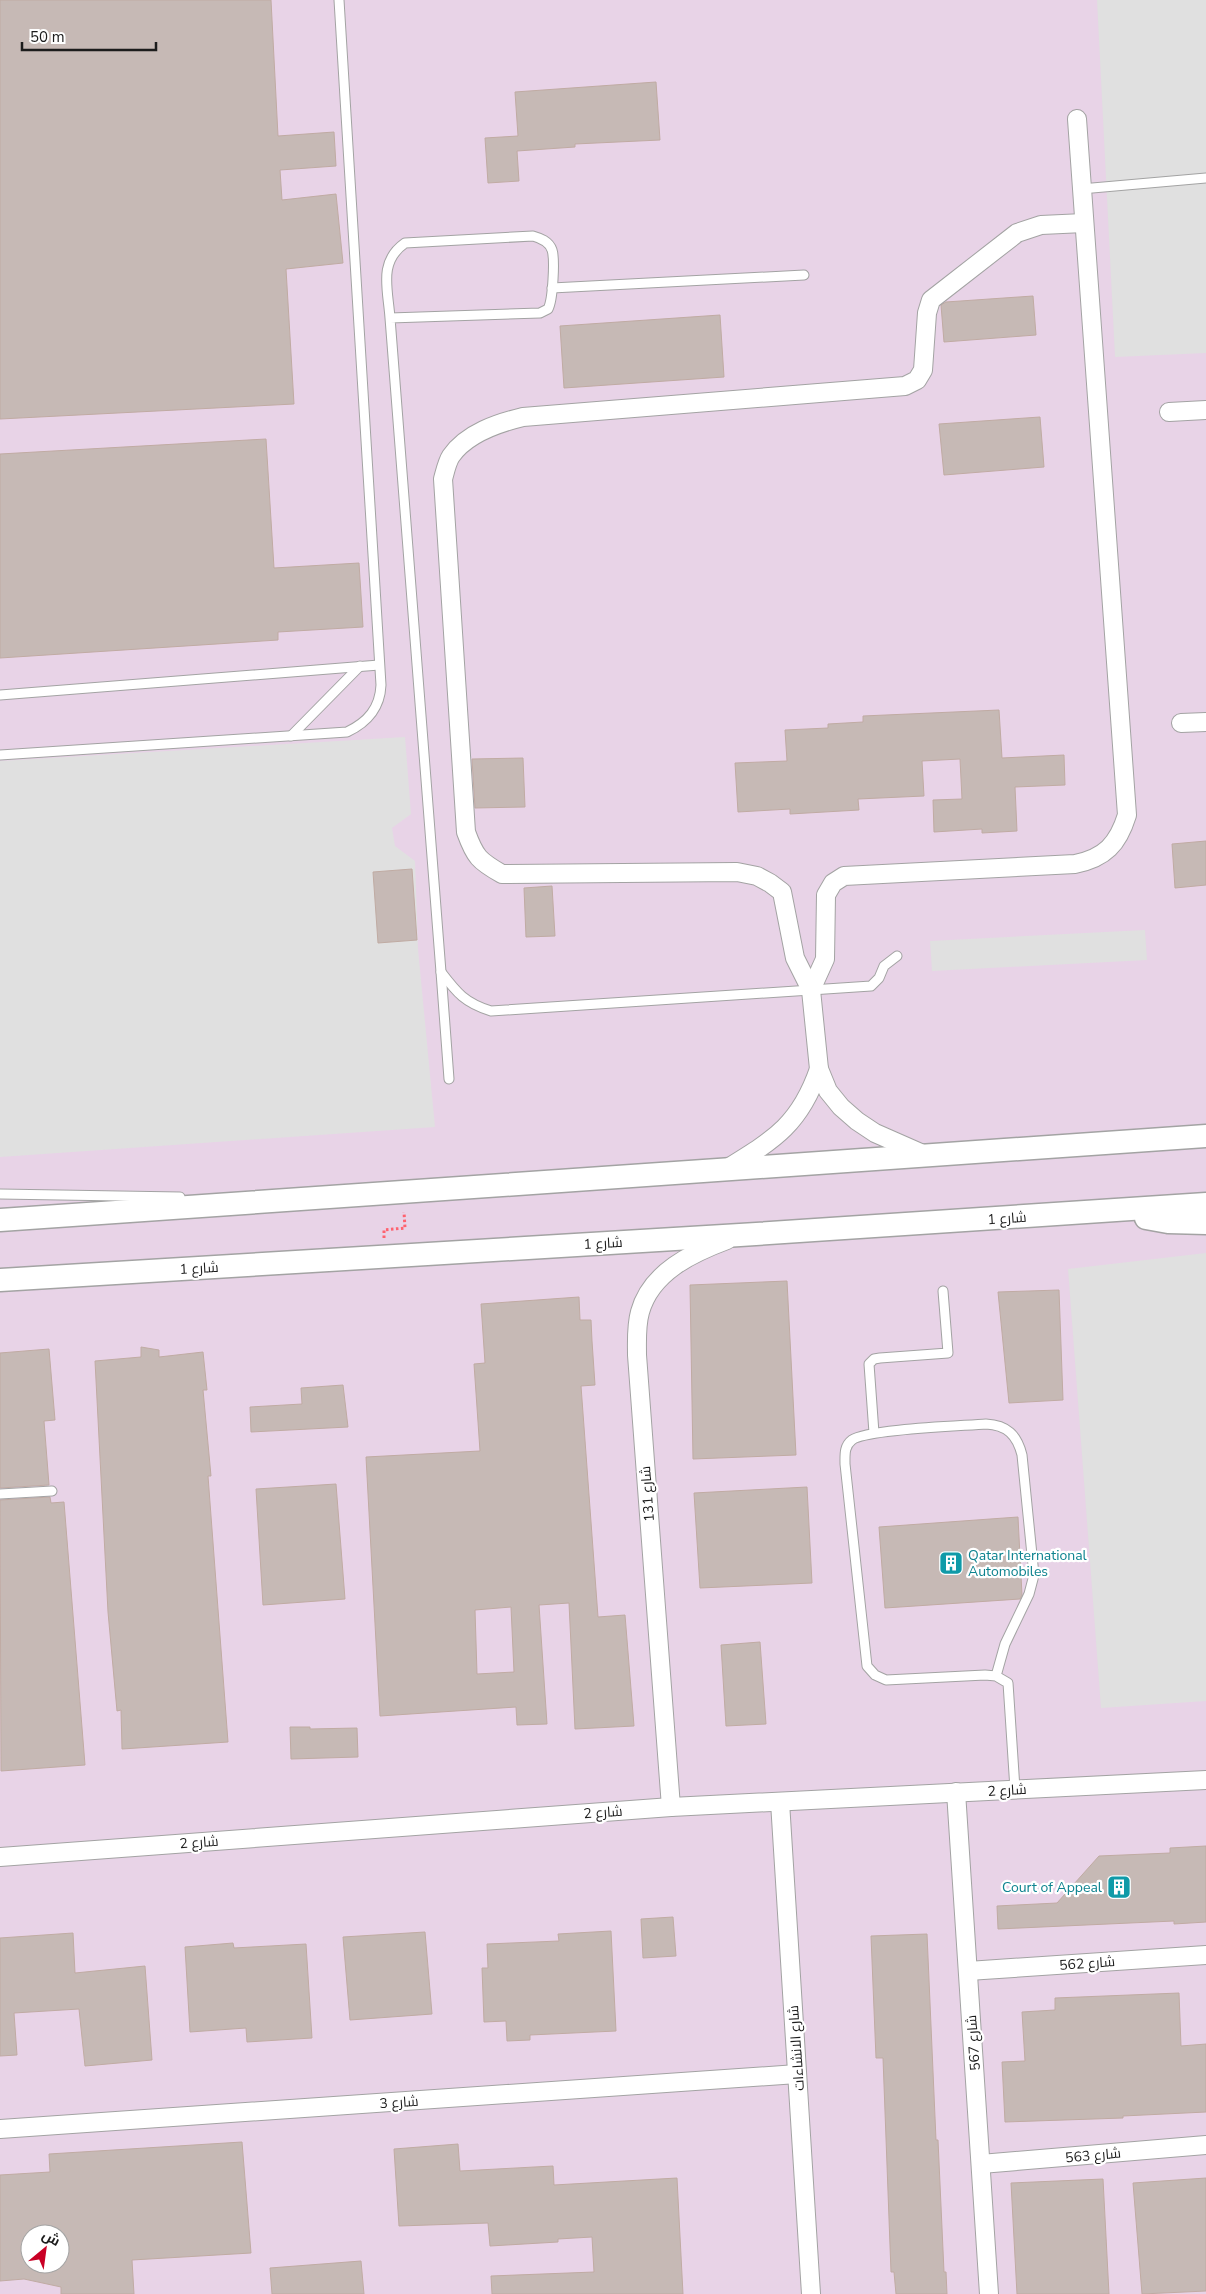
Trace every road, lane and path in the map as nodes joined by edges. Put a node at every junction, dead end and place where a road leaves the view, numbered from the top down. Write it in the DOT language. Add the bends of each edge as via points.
graph roads {
  1 [pos="339,0"];
  2 [pos="1077,119"];
  3 [pos="1206,178"];
  4 [pos="1081,189"];
  5 [pos="1084,223"];
  6 [pos="804,275"];
  7 [pos="552,288"];
  8 [pos="390,318"];
  9 [pos="1206,410"];
  10 [pos="1170,412"];
  11 [pos="378,665"];
  12 [pos="360,666"];
  13 [pos="0,694"];
  14 [pos="1206,722"];
  15 [pos="1181,723"];
  16 [pos="292,736"];
  17 [pos="0,756"];
  18 [pos="897,956"];
  19 [pos="441,972"];
  20 [pos="812,990"];
  21 [pos="819,1069"];
  22 [pos="449,1079"];
  23 [pos="1206,1136"];
  24 [pos="926,1155"];
  25 [pos="728,1168"];
  26 [pos="402,1192"];
  27 [pos="0,1194"];
  28 [pos="285,1200"];
  29 [pos="1206,1204"];
  30 [pos="1108,1212"];
  31 [pos="0,1220"];
  32 [pos="1206,1223"];
  33 [pos="740,1235"];
  34 [pos="386,1256"];
  35 [pos="0,1280"];
  36 [pos="943,1291"];
  37 [pos="874,1433"];
  38 [pos="52,1491"];
  39 [pos="0,1494"];
  40 [pos="996,1676"];
  41 [pos="1206,1780"];
  42 [pos="1015,1789"];
  43 [pos="956,1792"];
  44 [pos="780,1802"];
  45 [pos="671,1807"];
  46 [pos="0,1857"];
  47 [pos="1206,1955"];
  48 [pos="968,1971"];
  49 [pos="797,2074"];
  50 [pos="0,2129"];
  51 [pos="1206,2145"];
  52 [pos="981,2164"];
  53 [pos="811,2294"];
  54 [pos="989,2294"];
  1 -- 11 [label="lane"];
  2 -- 4 [label="street"];
  3 -- 4 [label="lane"];
  4 -- 5 [label="street"];
  5 -- 20 [label="street" via="1124,758 1127,815 1122,830 1110,848 1094,861 844,876 833,883 826,895 825,959"];
  5 -- 20 [label="street" via="1041,226 1017,233 932,300 927,313 923,370 917,380 905,386 524,417 498,422 472,437 451,456 443,478 466,832 473,853 502,874 737,872 757,876 782,892 795,958"];
  6 -- 7 [label="lane"];
  7 -- 8 [label="lane" via="548,309 540,312"];
  7 -- 8 [label="lane" via="552,250 544,240 533,236 405,243 394,251 386,267"];
  8 -- 19 [label="lane"];
  9 -- 10 [label="street"];
  11 -- 12 [label="lane"];
  11 -- 16 [label="lane" via="381,695 365,722 347,732"];
  12 -- 13 [label="lane"];
  12 -- 16 [label="lane"];
  14 -- 15 [label="street"];
  16 -- 17 [label="lane"];
  18 -- 20 [label="lane" via="884,966 871,986"];
  19 -- 20 [label="lane" via="459,995 473,1005 491,1011"];
  19 -- 22 [label="lane"];
  20 -- 21 [label="street"];
  21 -- 24 [label="street" via="828,1090 857,1121"];
  21 -- 25 [label="street" via="812,1091 787,1127 767,1144"];
  23 -- 24 [label="street"];
  24 -- 25 [label="street"];
  25 -- 26 [label="street"];
  26 -- 28 [label="street"];
  26 -- 34 [label="path" via="405,1228 384,1230"];
  27 -- 28 [label="lane"];
  28 -- 31 [label="street"];
  29 -- 30 [label="street, شارع 1"];
  30 -- 32 [label="street" via="1168,1222"];
  30 -- 33 [label="street, شارع 1"];
  33 -- 34 [label="street, شارع 1"];
  33 -- 45 [label="street, شارع 131" via="695,1252 674,1265 647,1296 640,1312 637,1355"];
  34 -- 35 [label="street, شارع 1"];
  36 -- 37 [label="lane" via="948,1353 880,1358 870,1364"];
  37 -- 40 [label="lane" via="852,1439 844,1452 867,1666 886,1680"];
  37 -- 40 [label="lane" via="998,1425 1019,1443 1034,1574 1029,1594 1005,1644"];
  38 -- 39 [label="lane"];
  40 -- 42 [label="lane" via="1008,1683 1010,1689"];
  41 -- 42 [label="street, شارع 2"];
  42 -- 43 [label="street, شارع 2"];
  43 -- 44 [label="street, شارع 2"];
  43 -- 48 [label="street, شارع 567"];
  44 -- 45 [label="street, شارع 2"];
  44 -- 49 [label="street, شارع الانشاءات"];
  45 -- 46 [label="street, شارع 2"];
  47 -- 48 [label="street, شارع 562"];
  48 -- 52 [label="street, شارع 567"];
  49 -- 50 [label="street, شارع 3"];
  49 -- 53 [label="street, شارع الانشاءات"];
  51 -- 52 [label="street, شارع 563"];
  52 -- 54 [label="street, شارع 567"];
}
